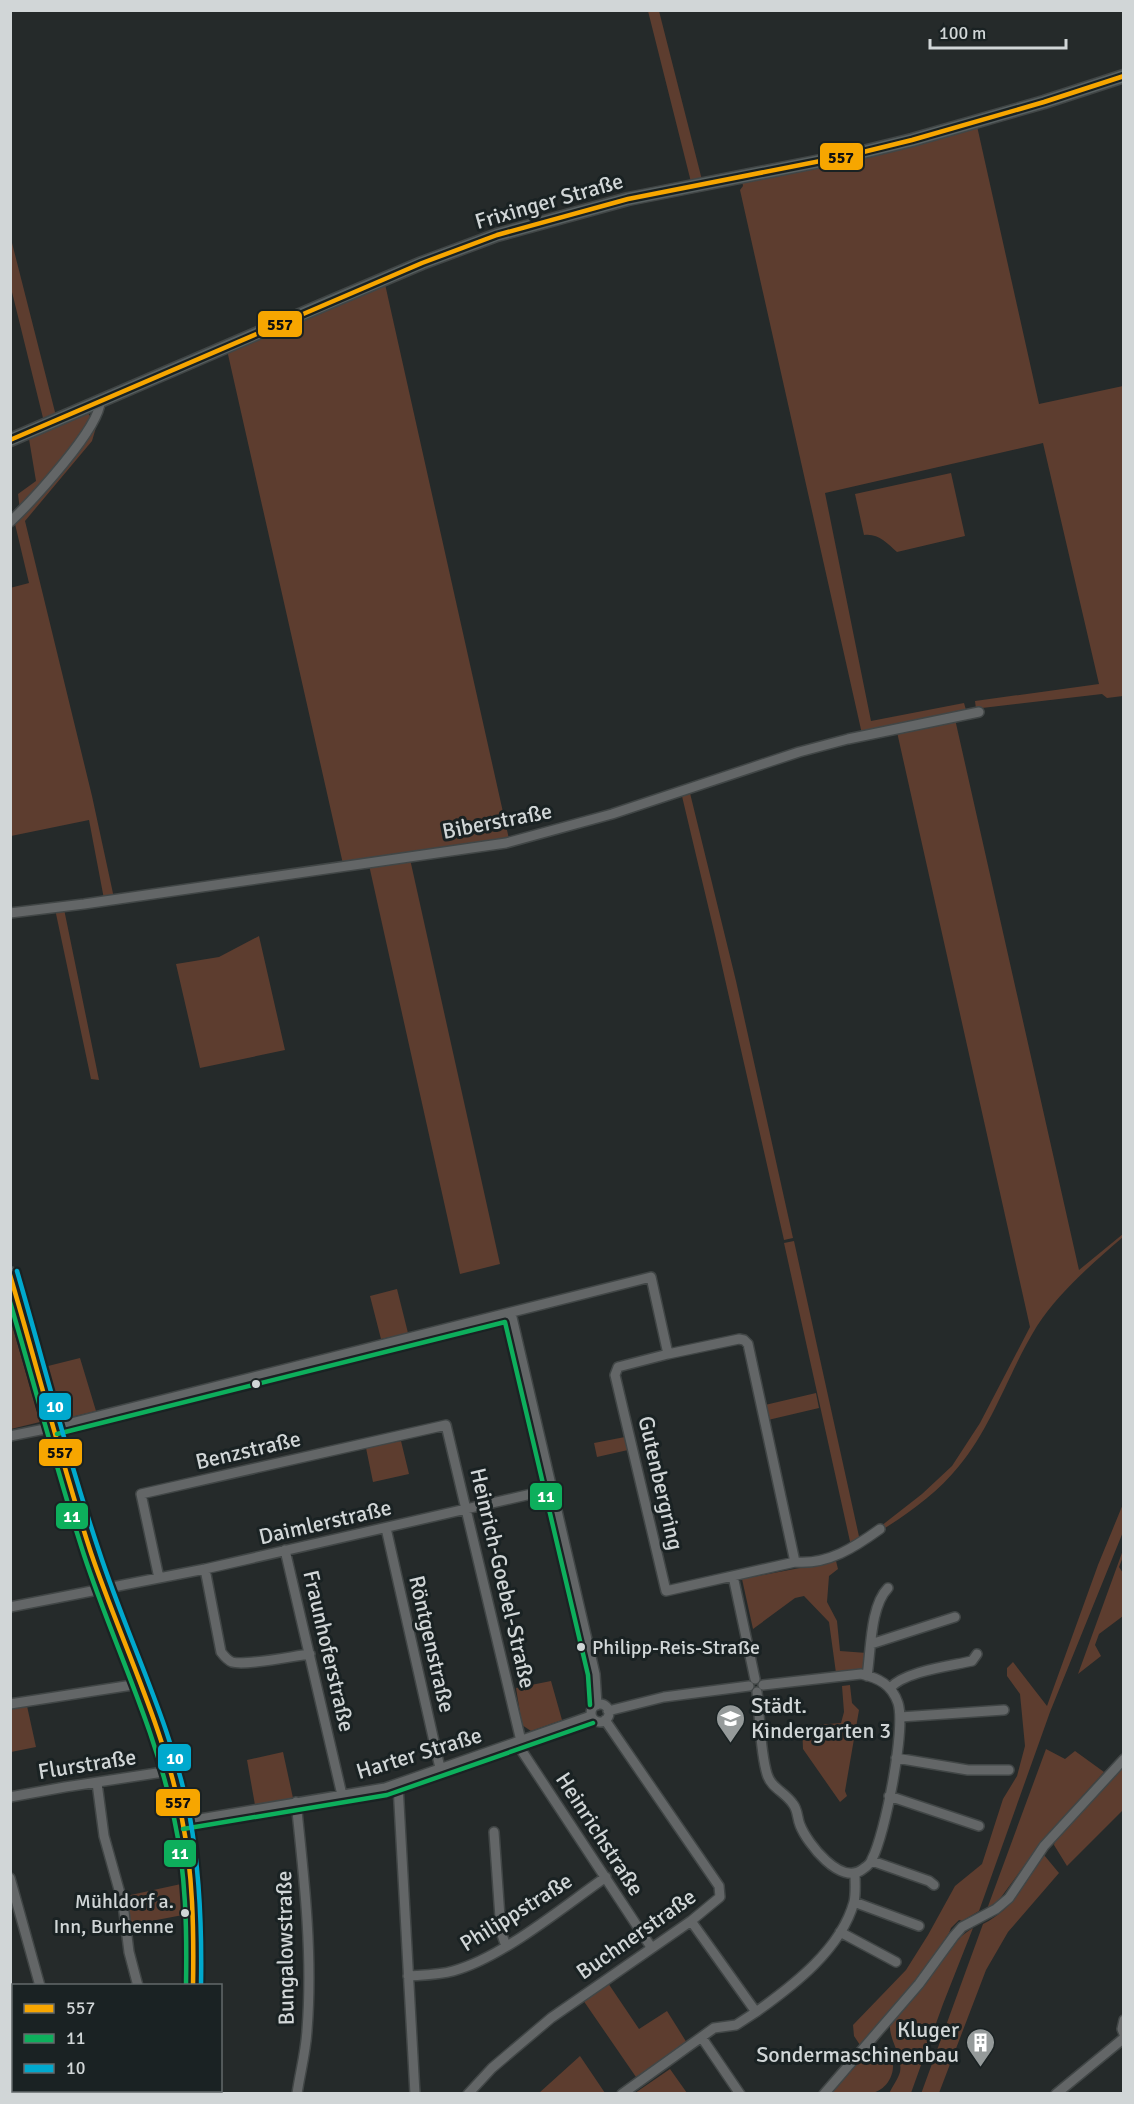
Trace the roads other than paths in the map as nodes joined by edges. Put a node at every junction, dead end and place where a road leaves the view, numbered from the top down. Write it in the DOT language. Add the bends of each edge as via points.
graph roads {
  1 [pos="1124,76"];
  2 [pos="100,400"];
  3 [pos="10,440"];
  4 [pos="10,522"];
  5 [pos="979,712"];
  6 [pos="10,913"];
  7 [pos="10,1273"];
  8 [pos="511,1313"];
  9 [pos="668,1354"];
  10 [pos="447,1425"];
  11 [pos="55,1427"];
  12 [pos="10,1436"];
  13 [pos="553,1489"];
  14 [pos="467,1508"];
  15 [pos="386,1528"];
  16 [pos="880,1529"];
  17 [pos="285,1550"];
  18 [pos="795,1562"];
  19 [pos="205,1569"];
  20 [pos="733,1576"];
  21 [pos="159,1578"];
  22 [pos="104,1588"];
  23 [pos="888,1588"];
  24 [pos="10,1607"];
  25 [pos="954,1617"];
  26 [pos="872,1644"];
  27 [pos="310,1654"];
  28 [pos="977,1654"];
  29 [pos="867,1676"];
  30 [pos="139,1684"];
  31 [pos="756,1685"];
  32 [pos="890,1688"];
  33 [pos="10,1704"];
  34 [pos="597,1705"];
  35 [pos="1004,1710"];
  36 [pos="607,1715"];
  37 [pos="591,1716"];
  38 [pos="900,1717"];
  39 [pos="519,1741"];
  40 [pos="896,1758"];
  41 [pos="1124,1759"];
  42 [pos="440,1768"];
  43 [pos="1009,1770"];
  44 [pos="170,1771"];
  45 [pos="97,1783"];
  46 [pos="398,1785"];
  47 [pos="342,1795"];
  48 [pos="889,1796"];
  49 [pos="10,1797"];
  50 [pos="296,1802"];
  51 [pos="182,1822"];
  52 [pos="979,1826"];
  53 [pos="494,1832"];
  54 [pos="872,1861"];
  55 [pos="855,1874"];
  56 [pos="606,1877"];
  57 [pos="10,1878"];
  58 [pos="934,1885"];
  59 [pos="854,1902"];
  60 [pos="691,1921"];
  61 [pos="919,1926"];
  62 [pos="840,1932"];
  63 [pos="506,1946"];
  64 [pos="651,1947"];
  65 [pos="896,1962"];
  66 [pos="408,1976"];
  67 [pos="39,1984"];
  68 [pos="137,1984"];
  69 [pos="193,1984"];
  70 [pos="756,2012"];
  71 [pos="1124,2020"];
  72 [pos="1124,2036"];
  73 [pos="702,2038"];
  74 [pos="474,2091"];
  75 [pos="297,2094"];
  76 [pos="415,2094"];
  77 [pos="622,2094"];
  78 [pos="740,2094"];
  79 [pos="824,2094"];
  80 [pos="1056,2094"];
  1 -- 2 [label="street, Frixinger Straße" via="912,140 628,199 497,235"];
  2 -- 3 [label="street, Frixinger Straße"];
  2 -- 4 [label="street" via="95,422 47,484"];
  5 -- 6 [label="street, Biberstraße" via="799,752 612,814 506,843"];
  7 -- 11 [label="street"];
  8 -- 9 [label="street" via="651,1277"];
  8 -- 11 [label="street"];
  8 -- 13 [label="street"];
  9 -- 18 [label="street, Gutenbergring" via="739,1339 748,1344"];
  9 -- 20 [label="street, Gutenbergring" via="618,1367 615,1375 666,1591"];
  10 -- 14 [label="street, Heinrich-Goebel-Straße"];
  10 -- 21 [label="street, Benzstraße" via="141,1494"];
  11 -- 12 [label="street"];
  11 -- 22 [label="street"];
  13 -- 14 [label="street, Daimlerstraße"];
  13 -- 34 [label="street" via="595,1674"];
  14 -- 15 [label="street, Daimlerstraße"];
  14 -- 39 [label="street, Heinrich-Goebel-Straße"];
  15 -- 17 [label="street, Daimlerstraße"];
  15 -- 42 [label="street, Röntgenstraße"];
  16 -- 18 [label="street, Gutenbergring" via="846,1552"];
  17 -- 19 [label="street, Daimlerstraße"];
  17 -- 27 [label="street, Fraunhoferstraße"];
  18 -- 20 [label="street, Gutenbergring"];
  19 -- 21 [label="street, Daimlerstraße"];
  19 -- 27 [label="street" via="225,1659 244,1663"];
  20 -- 31 [label="street"];
  21 -- 22 [label="street, Daimlerstraße"];
  22 -- 24 [label="street, Daimlerstraße"];
  22 -- 30 [label="street"];
  23 -- 26 [label="street" via="879,1600"];
  25 -- 26 [label="street"];
  26 -- 29 [label="street"];
  27 -- 47 [label="street, Fraunhoferstraße"];
  28 -- 32 [label="street" via="972,1661 908,1676"];
  29 -- 31 [label="street" via="853,1674"];
  29 -- 32 [label="street"];
  30 -- 33 [label="street"];
  30 -- 44 [label="street"];
  31 -- 36 [label="street" via="664,1697"];
  31 -- 55 [label="street" via="768,1778 793,1803 800,1826 825,1861"];
  32 -- 38 [label="street"];
  34 -- 36 [label="street" via="604,1705"];
  34 -- 37 [label="street"];
  35 -- 38 [label="street"];
  36 -- 37 [label="street" via="599,1722"];
  36 -- 60 [label="street, Buchnerstraße" via="721,1892 718,1900"];
  37 -- 39 [label="street, Harter Straße"];
  38 -- 40 [label="street"];
  39 -- 42 [label="street, Harter Straße"];
  39 -- 56 [label="street, Heinrichstraße"];
  40 -- 43 [label="street" via="968,1770"];
  40 -- 48 [label="street"];
  41 -- 79 [label="street" via="1044,1846 1009,1898 962,1927 919,1984"];
  42 -- 46 [label="street, Harter Straße"];
  44 -- 45 [label="street, Flurstraße"];
  44 -- 51 [label="street"];
  45 -- 49 [label="street, Flurstraße"];
  45 -- 68 [label="street" via="104,1836 123,1904"];
  46 -- 47 [label="street, Harter Straße"];
  46 -- 66 [label="street"];
  47 -- 50 [label="street, Harter Straße"];
  48 -- 52 [label="street"];
  48 -- 54 [label="street"];
  50 -- 51 [label="street, Harter Straße"];
  50 -- 75 [label="street, Bungalowstraße" via="308,1958 307,2029"];
  51 -- 69 [label="street" via="191,1899"];
  53 -- 63 [label="street" via="501,1932"];
  54 -- 55 [label="street"];
  54 -- 58 [label="street"];
  55 -- 59 [label="street"];
  56 -- 63 [label="street, Philippstraße"];
  56 -- 64 [label="street, Heinrichstraße"];
  57 -- 67 [label="street"];
  59 -- 61 [label="street"];
  59 -- 62 [label="street"];
  60 -- 64 [label="street, Buchnerstraße"];
  60 -- 70 [label="street"];
  62 -- 65 [label="street"];
  62 -- 70 [label="street" via="823,1957"];
  63 -- 66 [label="street, Philippstraße" via="454,1971"];
  64 -- 74 [label="street, Buchnerstraße" via="551,2018 492,2068"];
  66 -- 76 [label="street"];
  70 -- 73 [label="street" via="736,2025 714,2028"];
  71 -- 72 [label="street"];
  72 -- 80 [label="street"];
  73 -- 77 [label="street"];
  73 -- 78 [label="street"];
}
